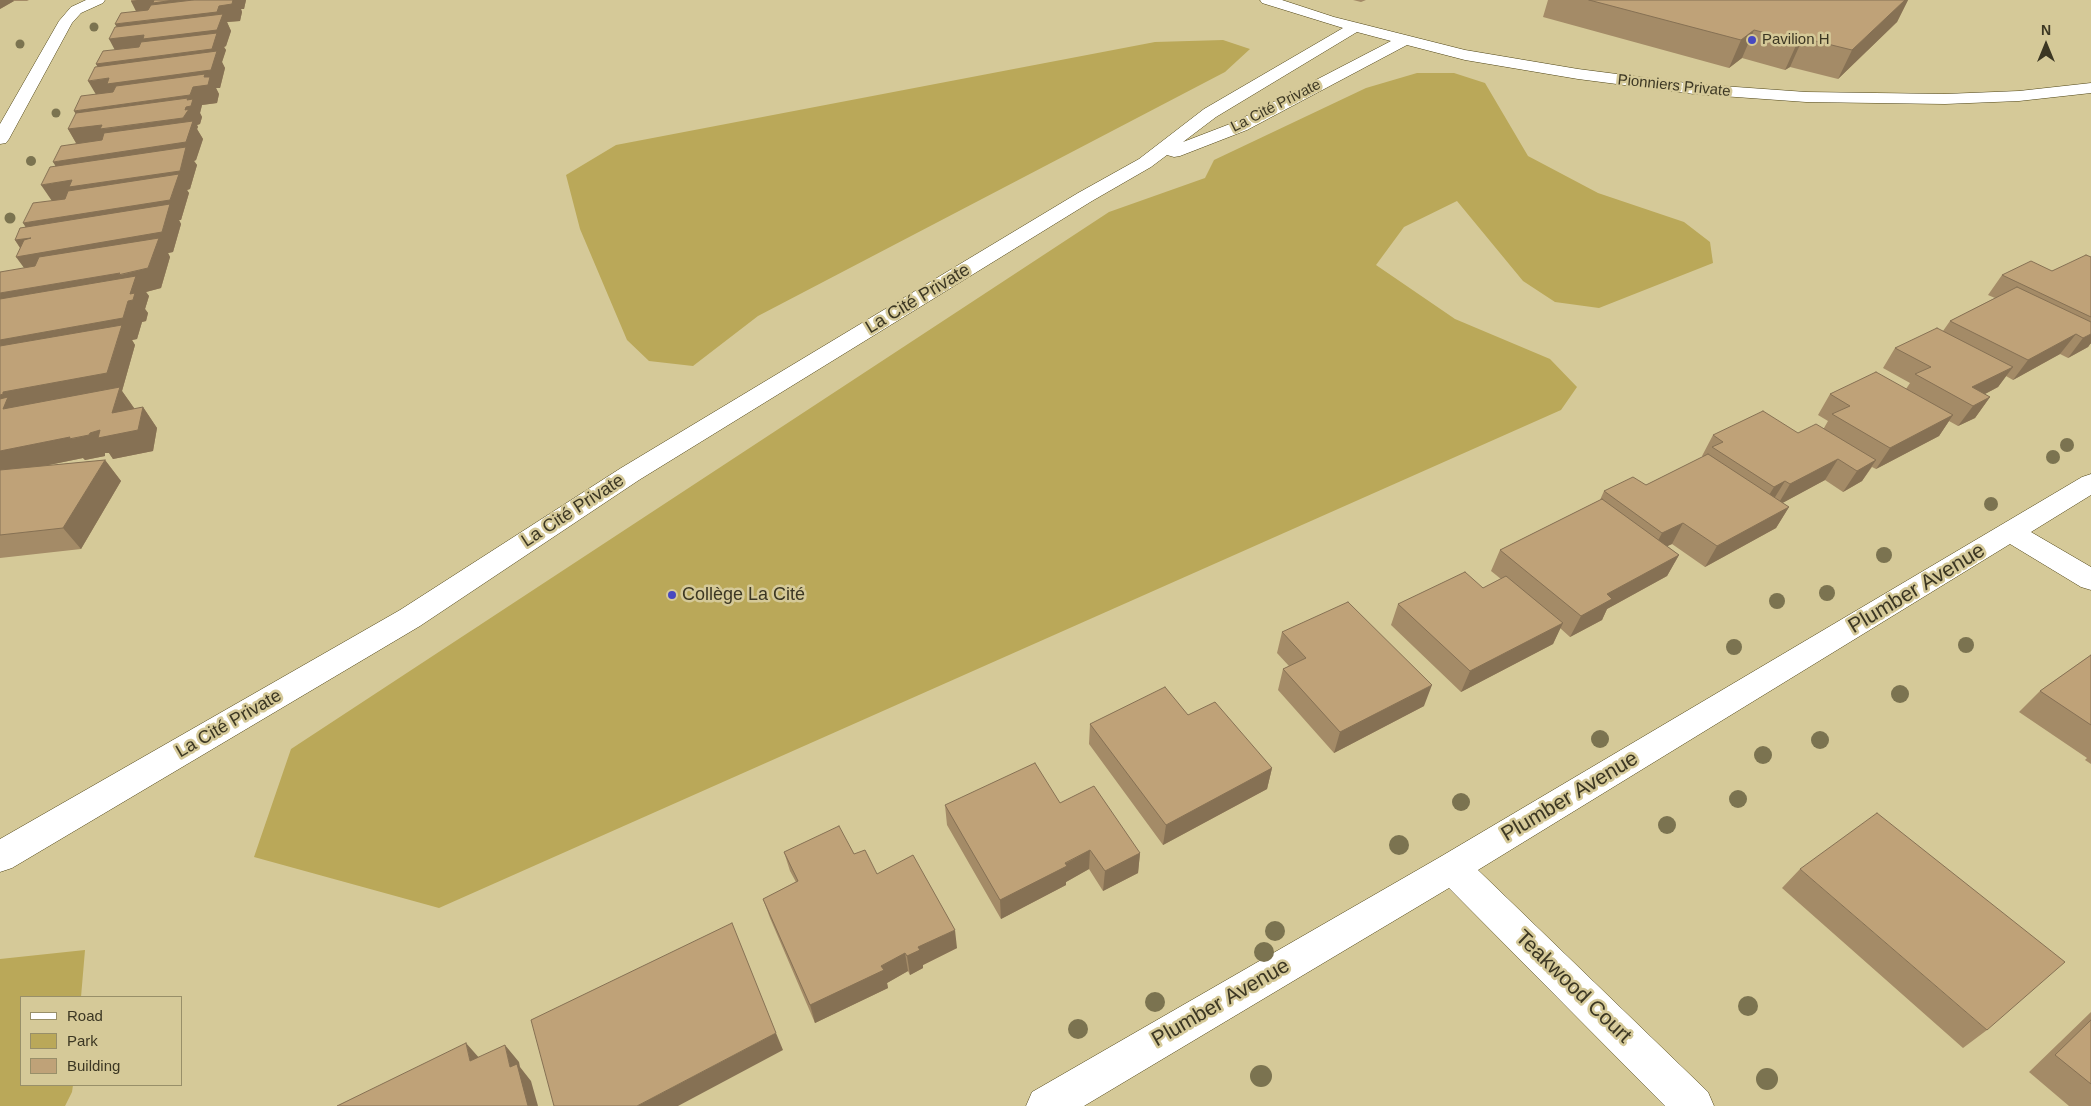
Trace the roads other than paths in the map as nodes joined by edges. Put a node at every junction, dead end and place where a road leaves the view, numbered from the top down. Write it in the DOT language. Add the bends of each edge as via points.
graph roads {
  1 [pos="98,0"];
  2 [pos="1266,0"];
  3 [pos="1355,27"];
  4 [pos="1404,40"];
  5 [pos="2091,88"];
  6 [pos="0,139"];
  7 [pos="1145,163"];
  8 [pos="2091,484"];
  9 [pos="2011,532"];
  10 [pos="2091,580"];
  11 [pos="0,857"];
  12 [pos="1452,868"];
  13 [pos="1046,1106"];
  14 [pos="1694,1106"];
  1 -- 6 [label="street" via="76,10 66,21"];
  2 -- 3 [label="street, Pionniers Private"];
  3 -- 4 [label="street, Pionniers Private"];
  3 -- 7 [label="street, La Cité Private" via="1210,113"];
  4 -- 5 [label="street, Pionniers Private" via="1465,55 1578,74 1750,94 1945,99 2019,96"];
  4 -- 7 [label="street, La Cité Private" via="1241,126"];
  7 -- 11 [label="street, La Cité Private" via="630,474 410,618"];
  8 -- 9 [label="street, Plumber Avenue"];
  9 -- 10 [label="street"];
  9 -- 12 [label="street, Plumber Avenue"];
  12 -- 13 [label="street, Plumber Avenue"];
  12 -- 14 [label="street, Teakwood Court"];
}
